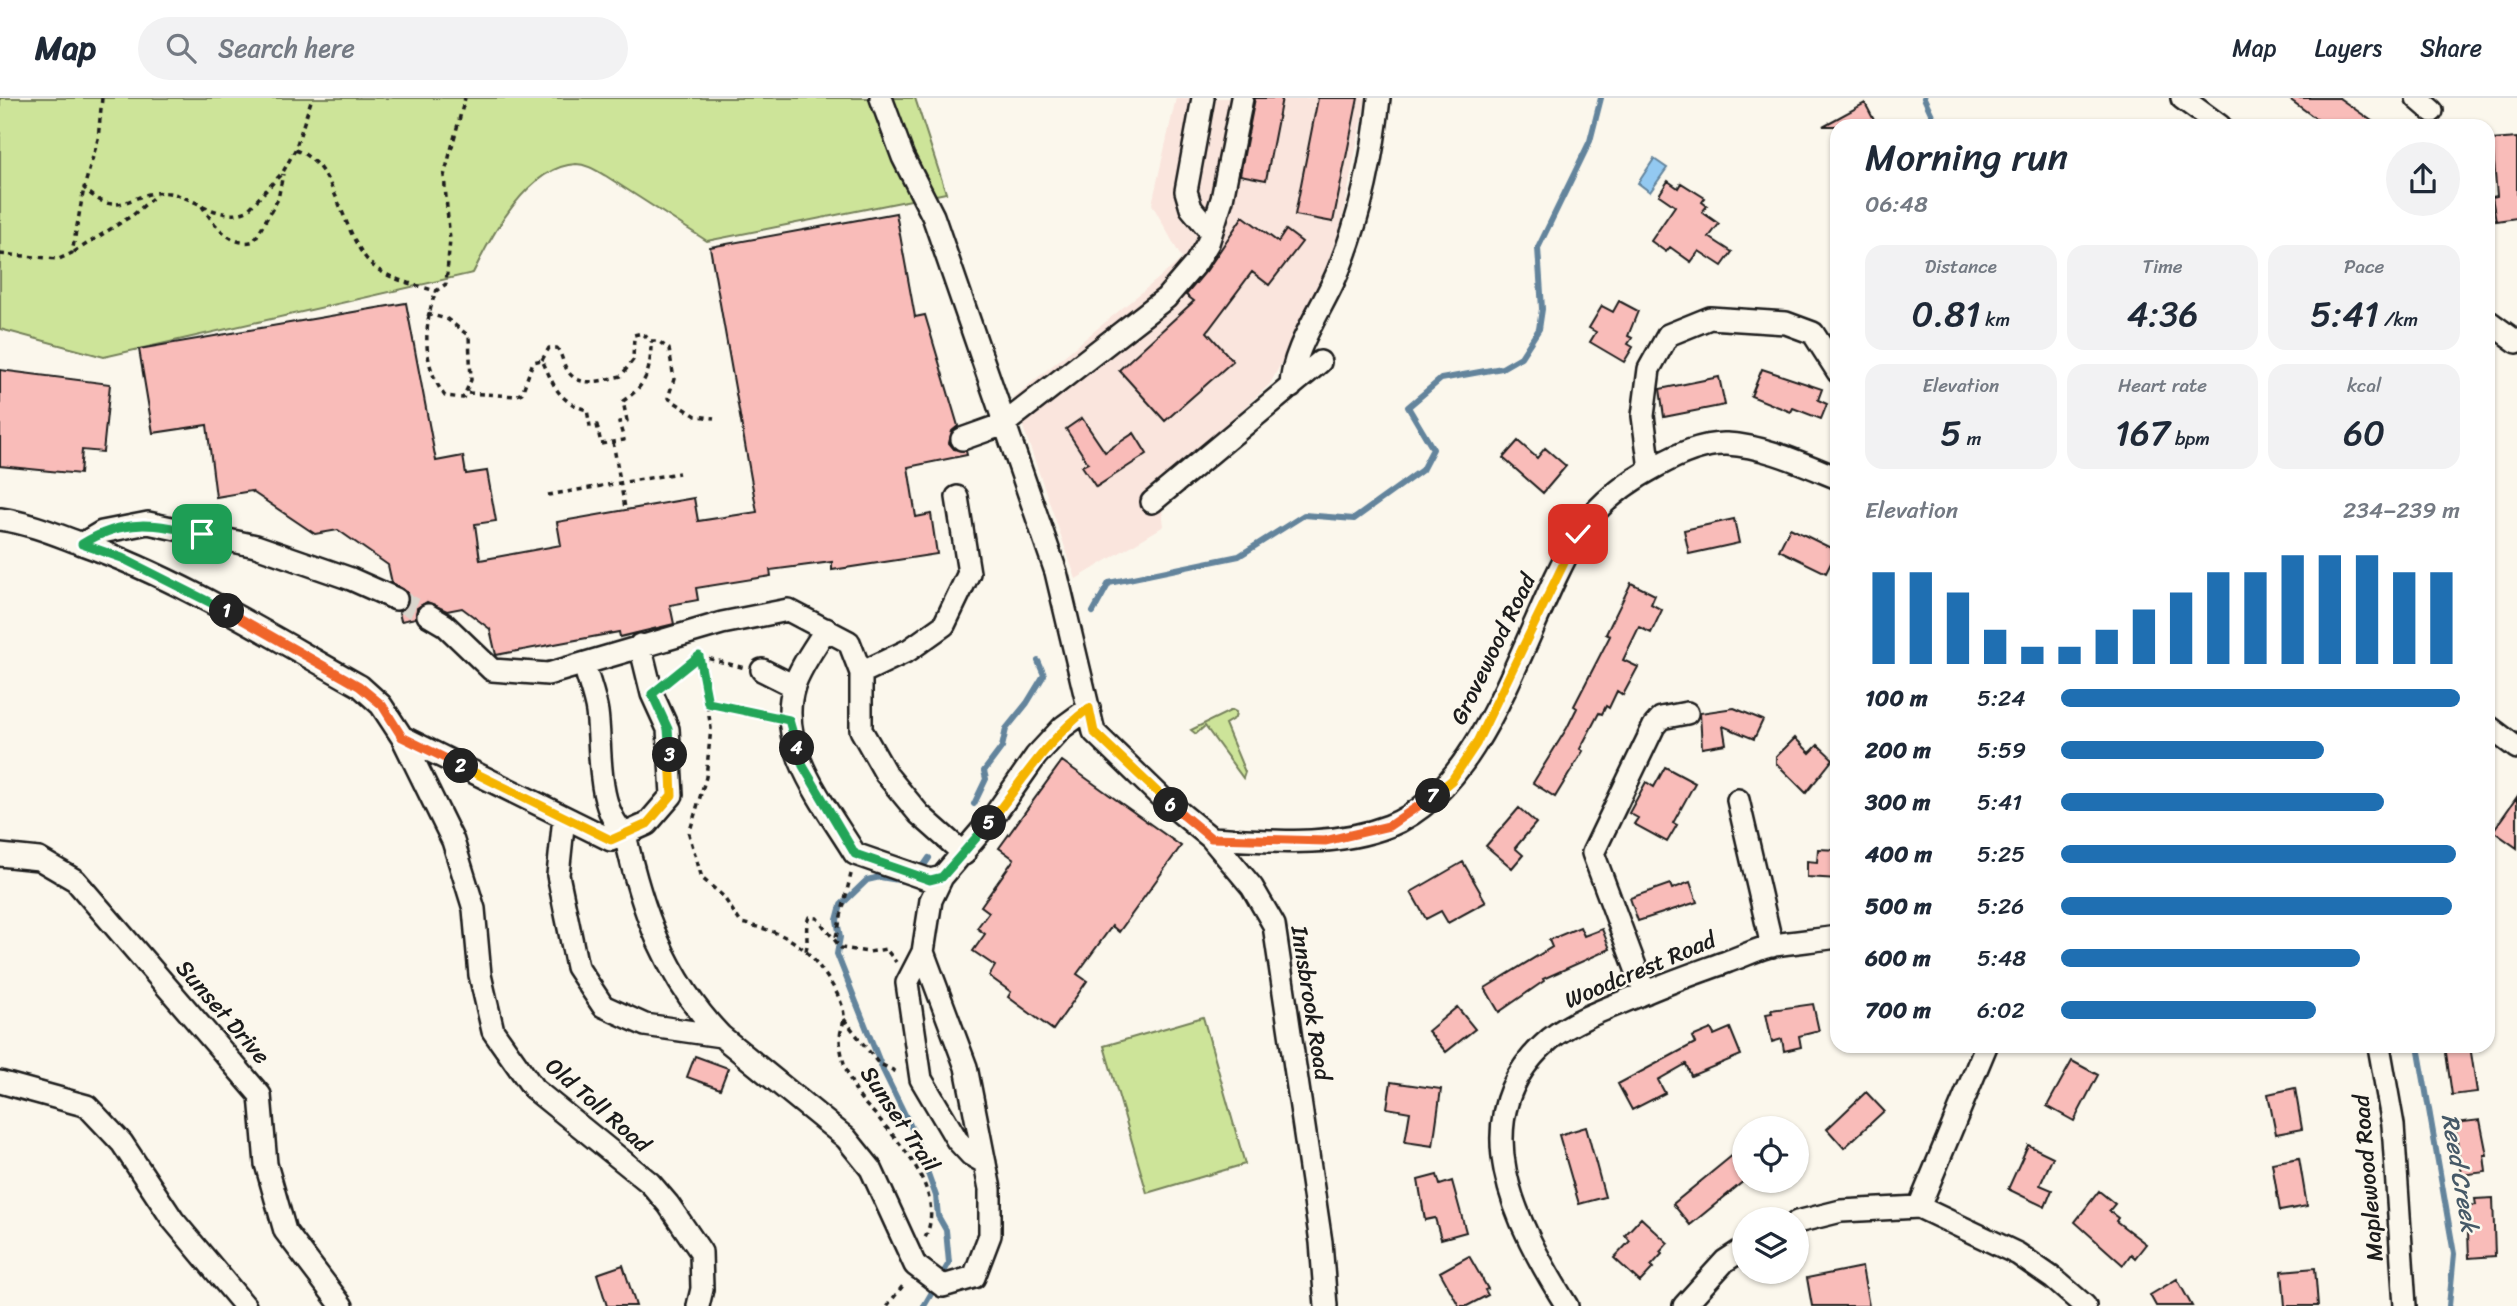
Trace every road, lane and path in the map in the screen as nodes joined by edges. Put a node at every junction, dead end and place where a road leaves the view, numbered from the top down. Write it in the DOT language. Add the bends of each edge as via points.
graph roads {
  1 [pos="102,98"];
  2 [pos="312,98"];
  3 [pos="465,98"];
  4 [pos="881,98"];
  5 [pos="1203,98"];
  6 [pos="1242,98"];
  7 [pos="1379,98"];
  8 [pos="2182,98"];
  9 [pos="2210,119"];
  10 [pos="295,150"];
  11 [pos="283,172"];
  12 [pos="84,188"];
  13 [pos="158,194"];
  14 [pos="202,206"];
  15 [pos="1211,232"];
  16 [pos="72,253"];
  17 [pos="0,254"];
  18 [pos="436,291"];
  19 [pos="427,314"];
  20 [pos="2495,326"];
  21 [pos="650,341"];
  22 [pos="2517,342"];
  23 [pos="542,360"];
  24 [pos="1830,360"];
  25 [pos="1320,362"];
  26 [pos="1291,387"];
  27 [pos="468,393"];
  28 [pos="714,418"];
  29 [pos="1004,424"];
  30 [pos="962,439"];
  31 [pos="613,442"];
  32 [pos="1650,469"];
  33 [pos="679,473"];
  34 [pos="1830,475"];
  35 [pos="620,483"];
  36 [pos="548,495"];
  37 [pos="957,497"];
  38 [pos="1152,502"];
  39 [pos="625,508"];
  40 [pos="0,519"];
  41 [pos="82,544"];
  42 [pos="396,599"];
  43 [pos="428,615"];
  44 [pos="826,629"];
  45 [pos="640,645"];
  46 [pos="699,656"];
  47 [pos="584,664"];
  48 [pos="738,667"];
  49 [pos="762,670"];
  50 [pos="862,673"];
  51 [pos="794,686"];
  52 [pos="652,694"];
  53 [pos="708,703"];
  54 [pos="1089,708"];
  55 [pos="1687,713"];
  56 [pos="789,720"];
  57 [pos="2495,731"];
  58 [pos="402,737"];
  59 [pos="2517,748"];
  60 [pos="1738,800"];
  61 [pos="564,817"];
  62 [pos="625,834"];
  63 [pos="1211,838"];
  64 [pos="964,854"];
  65 [pos="0,855"];
  66 [pos="936,879"];
  67 [pos="847,899"];
  68 [pos="836,938"];
  69 [pos="1830,938"];
  70 [pos="1772,946"];
  71 [pos="886,948"];
  72 [pos="806,951"];
  73 [pos="923,951"];
  74 [pos="1645,993"];
  75 [pos="844,1019"];
  76 [pos="720,1036"];
  77 [pos="1983,1053"];
  78 [pos="2380,1053"];
  79 [pos="884,1068"];
  80 [pos="0,1082"];
  81 [pos="985,1163"];
  82 [pos="1919,1207"];
  83 [pos="1809,1219"];
  84 [pos="1732,1256"];
  85 [pos="929,1276"];
  86 [pos="245,1306"];
  87 [pos="342,1306"];
  88 [pos="698,1306"];
  89 [pos="887,1306"];
  90 [pos="1326,1306"];
  91 [pos="1567,1306"];
  92 [pos="1684,1306"];
  93 [pos="2085,1306"];
  94 [pos="2405,1306"];
  1 -- 12 [label="path" via="98,139"];
  2 -- 10 [label="path"];
  3 -- 18 [label="path" via="443,176 450,265 446,284"];
  4 -- 29 [label="street, Innsbrook Road" via="903,157 933,216"];
  5 -- 15 [label="street" via="1186,191 1191,208"];
  6 -- 15 [label="street"];
  7 -- 26 [label="street" via="1357,223 1340,269 1291,368"];
  8 -- 9 [label="street"];
  10 -- 11 [label="path"];
  10 -- 18 [label="path" via="321,167 348,232 373,266"];
  11 -- 14 [label="path" via="239,215"];
  11 -- 14 [label="path" via="278,199 254,241 247,244 233,240"];
  12 -- 13 [label="path" via="111,206"];
  12 -- 16 [label="path"];
  13 -- 14 [label="path" via="169,193"];
  13 -- 16 [label="path"];
  15 -- 29 [label="street" via="1196,263 1166,298"];
  16 -- 17 [label="path" via="58,259"];
  18 -- 19 [label="path"];
  19 -- 27 [label="path" via="447,319 469,337"];
  19 -- 27 [label="path" via="425,331 438,387 454,399"];
  20 -- 22 [label="street"];
  21 -- 23 [label="path" via="642,333 634,335 633,360 621,376 611,378 576,380 557,348 549,348"];
  21 -- 28 [label="path" via="669,349 674,379 668,398 696,416"];
  21 -- 31 [label="path" via="649,374 636,392 622,401 624,440"];
  23 -- 27 [label="path" via="533,362 522,393"];
  23 -- 31 [label="path" via="554,387 575,407 587,410 590,426 597,425 601,444"];
  24 -- 32 [label="street" via="1813,333 1786,323 1710,318 1668,335 1648,369 1643,416"];
  25 -- 26 [label="street"];
  26 -- 38 [label="street"];
  29 -- 30 [label="street"];
  29 -- 54 [label="street, Innsbrook Road" via="1056,572"];
  31 -- 35 [label="path"];
  32 -- 34 [label="street, Grovewood Road" via="1682,452 1726,444 1783,456"];
  32 -- 63 [label="street, Grovewood Road" via="1608,499 1578,534 1476,744 1452,780 1424,804 1389,826 1325,841"];
  33 -- 35 [label="path"];
  35 -- 36 [label="path"];
  35 -- 39 [label="path"];
  37 -- 50 [label="street" via="969,573 944,625 909,650"];
  40 -- 41 [label="street, Old Toll Road" via="23,522"];
  41 -- 42 [label="street" via="102,531 148,523 256,546"];
  41 -- 58 [label="street, Old Toll Road" via="208,600 359,686 382,705"];
  43 -- 47 [label="street" via="492,670 548,674"];
  44 -- 45 [label="street" via="788,610"];
  44 -- 50 [label="street" via="849,642"];
  44 -- 51 [label="street"];
  45 -- 47 [label="street"];
  45 -- 52 [label="street"];
  46 -- 48 [label="path"];
  46 -- 52 [label="path"];
  46 -- 53 [label="path, Sunset Trail"];
  47 -- 62 [label="street" via="597,711 598,761 606,794"];
  49 -- 51 [label="street"];
  50 -- 64 [label="street" via="861,730 867,741 886,774 919,814"];
  51 -- 56 [label="street"];
  52 -- 62 [label="street" via="668,729 672,795 647,824"];
  53 -- 56 [label="path"];
  53 -- 72 [label="path, Sunset Trail" via="711,728 706,777 689,834 702,878 723,896 741,923 779,932"];
  54 -- 63 [label="street, Innsbrook Road" via="1094,732"];
  54 -- 64 [label="street" via="1063,727 1037,756"];
  55 -- 74 [label="street" via="1661,718 1654,726 1593,853"];
  56 -- 66 [label="street" via="803,766 855,854"];
  57 -- 59 [label="street"];
  58 -- 61 [label="street"];
  58 -- 88 [label="street, Old Toll Road" via="457,852 474,909 480,975 493,1031 534,1090 650,1184 668,1204 701,1252"];
  60 -- 70 [label="street"];
  61 -- 62 [label="street" via="611,840"];
  61 -- 76 [label="street" via="558,875 577,967 603,1006 645,1026"];
  62 -- 76 [label="street" via="654,940"];
  63 -- 90 [label="street, Innsbrook Road" via="1252,887 1274,925 1321,1242"];
  64 -- 66 [label="street"];
  65 -- 87 [label="street, Sunset Drive" via="39,859 75,880 260,1096 266,1164 285,1231"];
  66 -- 73 [label="street"];
  67 -- 68 [label="path"];
  68 -- 71 [label="path" via="841,948 869,952"];
  68 -- 72 [label="path" via="817,918 809,917"];
  69 -- 70 [label="street, Woodcrest Road"];
  70 -- 74 [label="street, Woodcrest Road"];
  72 -- 75 [label="path, Sunset Trail" via="834,989"];
  73 -- 81 [label="street" via="966,1067"];
  73 -- 81 [label="street" via="907,983 921,1079 957,1140"];
  74 -- 91 [label="street, Woodcrest Road" via="1552,1038 1518,1078 1505,1112 1500,1143 1507,1184 1523,1228"];
  75 -- 79 [label="path"];
  75 -- 85 [label="path, Sunset Trail" via="840,1037 846,1072 859,1097 917,1169 928,1193 933,1222"];
  76 -- 85 [label="street" via="846,1138 871,1169"];
  77 -- 82 [label="street"];
  78 -- 94 [label="street, Maplewood Road" via="2393,1125"];
  80 -- 86 [label="street" via="87,1106 122,1143 173,1220"];
  81 -- 85 [label="street" via="990,1235 974,1277"];
  82 -- 83 [label="street" via="1841,1211"];
  82 -- 93 [label="street" via="2018,1254"];
  84 -- 92 [label="street"];
  85 -- 89 [label="path, Sunset Trail"];
}
